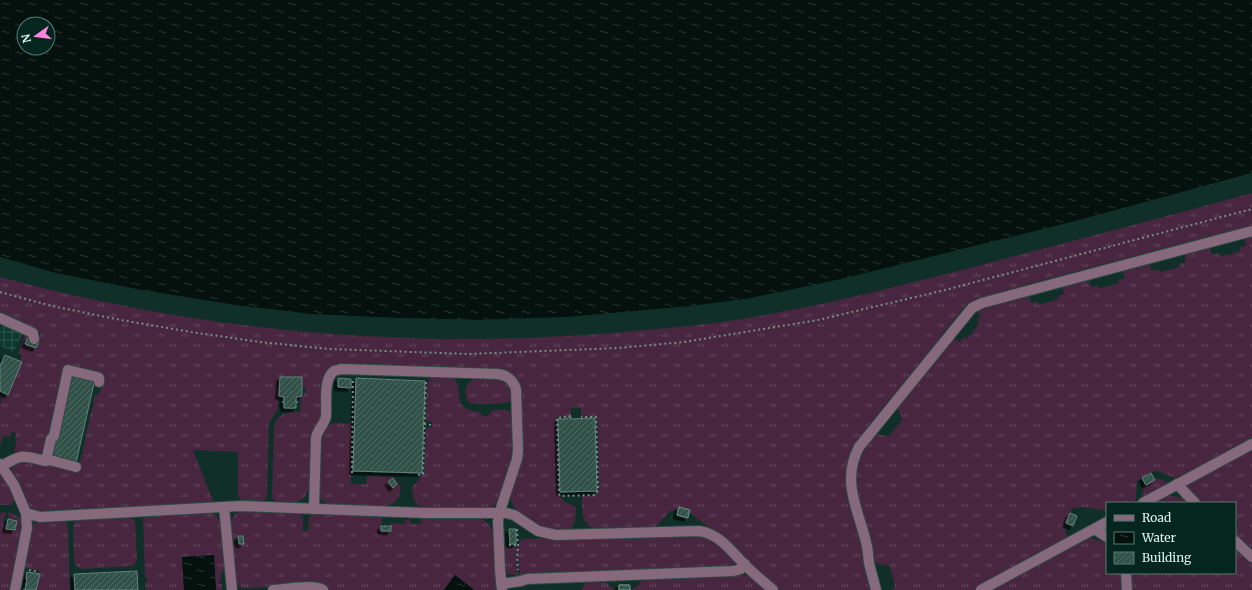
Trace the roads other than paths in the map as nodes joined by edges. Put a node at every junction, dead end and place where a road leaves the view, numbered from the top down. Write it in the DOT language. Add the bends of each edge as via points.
graph roads {
  1 [pos="1252,232"];
  2 [pos="0,318"];
  3 [pos="34,340"];
  4 [pos="99,382"];
  5 [pos="1252,444"];
  6 [pos="46,461"];
  7 [pos="1,465"];
  8 [pos="76,467"];
  9 [pos="1177,484"];
  10 [pos="1145,502"];
  11 [pos="1193,502"];
  12 [pos="224,508"];
  13 [pos="314,509"];
  14 [pos="26,513"];
  15 [pos="499,514"];
  16 [pos="1106,523"];
  17 [pos="1094,529"];
  18 [pos="1106,536"];
  19 [pos="1236,542"];
  20 [pos="1252,557"];
  21 [pos="745,564"];
  22 [pos="1126,574"];
  23 [pos="501,587"];
  24 [pos="15,590"];
  25 [pos="232,590"];
  26 [pos="273,590"];
  27 [pos="323,590"];
  28 [pos="773,590"];
  29 [pos="876,590"];
  30 [pos="981,590"];
  31 [pos="1127,590"];
  1 -- 29 [label="lane" via="982,303 972,308 859,447 853,461 850,474 851,489"];
  2 -- 3 [label="lane" via="33,333"];
  4 -- 6 [label="lane" via="99,378 68,370"];
  5 -- 9 [label="lane"];
  6 -- 7 [label="lane" via="19,456"];
  6 -- 8 [label="lane"];
  7 -- 14 [label="lane" via="19,494"];
  9 -- 10 [label="lane"];
  9 -- 11 [label="lane"];
  12 -- 13 [label="lane" via="241,506"];
  12 -- 14 [label="lane" via="40,517"];
  12 -- 25 [label="lane"];
  13 -- 15 [label="lane"];
  13 -- 15 [label="lane" via="317,431 326,418 328,379 330,373 337,369 503,375 509,378 516,390 518,454"];
  14 -- 24 [label="lane" via="27,528"];
  15 -- 21 [label="lane" via="506,513 538,531 556,536 705,532 717,537"];
  15 -- 23 [label="lane"];
  16 -- 17 [label="lane"];
  17 -- 18 [label="lane"];
  17 -- 30 [label="lane"];
  19 -- 20 [label="lane"];
  21 -- 23 [label="lane" via="741,569 733,571 527,579"];
  21 -- 28 [label="lane"];
  22 -- 31 [label="lane"];
  26 -- 27 [label="lane" via="313,587"];
}
